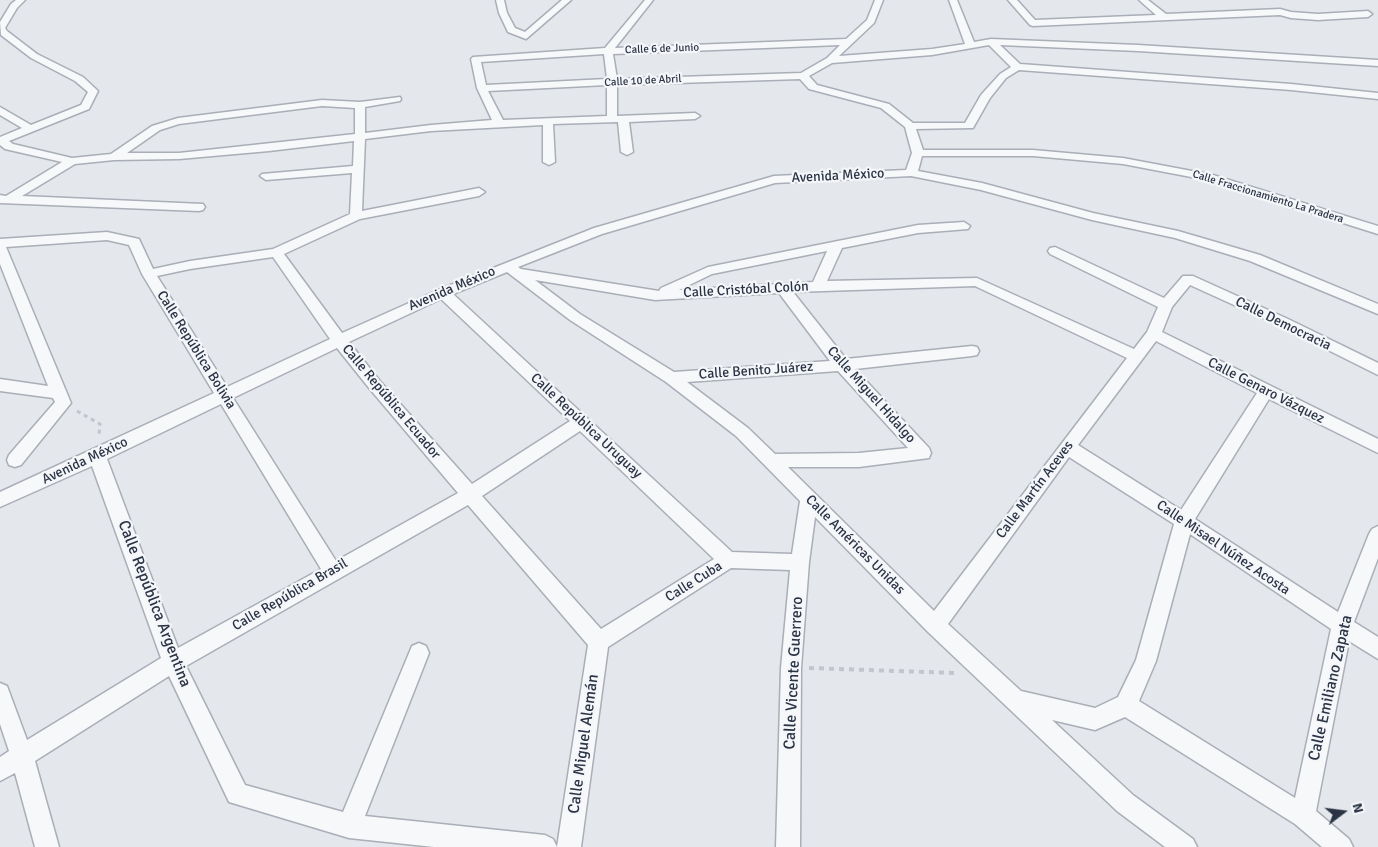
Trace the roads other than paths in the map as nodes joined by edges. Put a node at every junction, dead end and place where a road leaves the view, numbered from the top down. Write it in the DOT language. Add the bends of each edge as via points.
graph roads {
  1 [pos="500,0"];
  2 [pos="567,0"];
  3 [pos="649,0"];
  4 [pos="879,0"];
  5 [pos="953,0"];
  6 [pos="1012,0"];
  7 [pos="1143,0"];
  8 [pos="1265,0"];
  9 [pos="18,3"];
  10 [pos="0,7"];
  11 [pos="1280,12"];
  12 [pos="1368,14"];
  13 [pos="1164,17"];
  14 [pos="0,29"];
  15 [pos="848,42"];
  16 [pos="991,42"];
  17 [pos="970,44"];
  18 [pos="608,50"];
  19 [pos="830,60"];
  20 [pos="1378,62"];
  21 [pos="1017,67"];
  22 [pos="804,76"];
  23 [pos="612,82"];
  24 [pos="482,88"];
  25 [pos="1378,96"];
  26 [pos="396,99"];
  27 [pos="360,105"];
  28 [pos="886,106"];
  29 [pos="0,110"];
  30 [pos="695,116"];
  31 [pos="618,119"];
  32 [pos="548,122"];
  33 [pos="498,123"];
  34 [pos="910,126"];
  35 [pos="31,129"];
  36 [pos="360,138"];
  37 [pos="1,141"];
  38 [pos="627,152"];
  39 [pos="918,153"];
  40 [pos="114,157"];
  41 [pos="72,161"];
  42 [pos="549,162"];
  43 [pos="358,169"];
  44 [pos="910,172"];
  45 [pos="266,176"];
  46 [pos="480,192"];
  47 [pos="3,203"];
  48 [pos="199,207"];
  49 [pos="356,216"];
  50 [pos="964,226"];
  51 [pos="1378,230"];
  52 [pos="0,243"];
  53 [pos="837,244"];
  54 [pos="0,248"];
  55 [pos="1055,251"];
  56 [pos="276,253"];
  57 [pos="512,269"];
  58 [pos="149,274"];
  59 [pos="1188,279"];
  60 [pos="818,286"];
  61 [pos="783,288"];
  62 [pos="443,293"];
  63 [pos="655,296"];
  64 [pos="1166,304"];
  65 [pos="1378,309"];
  66 [pos="1154,334"];
  67 [pos="338,339"];
  68 [pos="972,350"];
  69 [pos="1136,356"];
  70 [pos="842,365"];
  71 [pos="1378,370"];
  72 [pos="671,378"];
  73 [pos="0,385"];
  74 [pos="1266,391"];
  75 [pos="225,395"];
  76 [pos="60,398"];
  77 [pos="582,422"];
  78 [pos="1067,447"];
  79 [pos="1378,447"];
  80 [pos="97,456"];
  81 [pos="15,460"];
  82 [pos="771,461"];
  83 [pos="470,495"];
  84 [pos="809,499"];
  85 [pos="0,500"];
  86 [pos="1184,521"];
  87 [pos="1378,534"];
  88 [pos="728,560"];
  89 [pos="800,562"];
  90 [pos="332,571"];
  91 [pos="934,625"];
  92 [pos="1342,627"];
  93 [pos="599,642"];
  94 [pos="1378,649"];
  95 [pos="419,653"];
  96 [pos="173,662"];
  97 [pos="0,693"];
  98 [pos="1016,701"];
  99 [pos="1126,705"];
  100 [pos="22,756"];
  101 [pos="0,770"];
  102 [pos="1303,816"];
  103 [pos="349,826"];
  104 [pos="46,847"];
  105 [pos="545,847"];
  106 [pos="569,847"];
  107 [pos="788,847"];
  108 [pos="1185,847"];
  109 [pos="1341,847"];
  1 -- 2 [label="street" via="512,30 526,36"];
  3 -- 18 [label="street"];
  4 -- 15 [label="street" via="871,21"];
  5 -- 17 [label="street"];
  6 -- 13 [label="street" via="1032,23"];
  7 -- 13 [label="street"];
  8 -- 11 [label="street"];
  9 -- 10 [label="street"];
  9 -- 14 [label="street"];
  11 -- 12 [label="street" via="1318,17"];
  11 -- 13 [label="street"];
  14 -- 35 [label="street" via="34,56 79,79 93,92 85,107"];
  15 -- 18 [label="street, Calle 6 de Junio"];
  15 -- 19 [label="street"];
  16 -- 17 [label="street"];
  16 -- 20 [label="street"];
  16 -- 21 [label="street"];
  17 -- 19 [label="street" via="932,52"];
  18 -- 23 [label="street"];
  18 -- 24 [label="street, Calle 6 de Junio" via="476,59"];
  19 -- 22 [label="street"];
  21 -- 25 [label="street"];
  21 -- 34 [label="street" via="1003,76 985,97 969,126"];
  22 -- 23 [label="street, Calle 10 de Abril"];
  22 -- 28 [label="street" via="813,87"];
  23 -- 24 [label="street, Calle 10 de Abril"];
  23 -- 31 [label="street"];
  24 -- 33 [label="street"];
  26 -- 27 [label="street"];
  27 -- 36 [label="street"];
  27 -- 40 [label="street" via="322,103 178,121 156,128"];
  28 -- 34 [label="street"];
  29 -- 35 [label="street"];
  30 -- 31 [label="street"];
  31 -- 32 [label="street"];
  31 -- 38 [label="street"];
  32 -- 33 [label="street"];
  32 -- 42 [label="street"];
  33 -- 36 [label="street"];
  34 -- 39 [label="street"];
  35 -- 37 [label="street"];
  36 -- 40 [label="street" via="179,156"];
  36 -- 43 [label="street"];
  37 -- 41 [label="street" via="9,147"];
  39 -- 44 [label="street"];
  39 -- 51 [label="street, Calle Fraccionamiento La Pradera" via="1033,153 1123,161 1209,177"];
  40 -- 41 [label="street"];
  41 -- 47 [label="street"];
  43 -- 45 [label="street"];
  43 -- 49 [label="street"];
  44 -- 57 [label="street, Avenida México" via="774,180 598,231"];
  44 -- 65 [label="street, Avenida México" via="1186,237 1255,258"];
  46 -- 49 [label="street"];
  47 -- 48 [label="street"];
  49 -- 56 [label="street"];
  50 -- 53 [label="street" via="918,228"];
  52 -- 58 [label="street, Calle República Bolivia" via="107,236 134,242"];
  53 -- 60 [label="street"];
  53 -- 63 [label="street" via="708,271"];
  54 -- 76 [label="street"];
  55 -- 64 [label="street"];
  56 -- 58 [label="street"];
  56 -- 67 [label="street, Calle República Ecuador"];
  57 -- 62 [label="street, Avenida México"];
  57 -- 63 [label="street, Calle Cristóbal Colón"];
  57 -- 72 [label="street, Calle Américas Unidas" via="576,317"];
  58 -- 75 [label="street, Calle República Bolivia"];
  59 -- 64 [label="street, Calle Martín Aceves"];
  59 -- 71 [label="street, Calle Democracia"];
  60 -- 61 [label="street, Calle Cristóbal Colón"];
  60 -- 69 [label="street, Calle Cristóbal Colón" via="977,282"];
  61 -- 63 [label="street, Calle Cristóbal Colón"];
  61 -- 70 [label="street, Calle Miguel Hidalgo"];
  62 -- 67 [label="street, Avenida México"];
  62 -- 77 [label="street, Calle República Uruguay"];
  64 -- 66 [label="street, Calle Martín Aceves"];
  66 -- 69 [label="street, Calle Martín Aceves"];
  66 -- 74 [label="street, Calle Genaro Vázquez"];
  67 -- 75 [label="street, Avenida México"];
  67 -- 83 [label="street, Calle República Ecuador"];
  68 -- 70 [label="street, Calle Benito Juárez"];
  69 -- 78 [label="street, Calle Martín Aceves"];
  70 -- 72 [label="street, Calle Benito Juárez"];
  70 -- 82 [label="street, Calle Miguel Hidalgo" via="923,453 859,460"];
  72 -- 82 [label="street, Calle Américas Unidas" via="742,432"];
  73 -- 76 [label="street"];
  74 -- 79 [label="street, Calle Genaro Vázquez"];
  74 -- 86 [label="street"];
  75 -- 80 [label="street, Avenida México"];
  75 -- 90 [label="street, Calle República Bolivia"];
  76 -- 81 [label="street"];
  77 -- 83 [label="street, Calle República Brasil"];
  77 -- 88 [label="street, Calle República Uruguay"];
  78 -- 86 [label="street, Calle Misael Núñez Acosta"];
  78 -- 91 [label="street, Calle Martín Aceves"];
  80 -- 85 [label="street, Avenida México"];
  80 -- 96 [label="street, Calle República Argentina"];
  82 -- 84 [label="street, Calle Américas Unidas"];
  83 -- 90 [label="street, Calle República Brasil"];
  83 -- 93 [label="street, Calle República Ecuador"];
  84 -- 89 [label="street, Calle Vicente Guerrero"];
  84 -- 91 [label="street, Calle Américas Unidas"];
  86 -- 92 [label="street, Calle Misael Núñez Acosta"];
  86 -- 99 [label="street" via="1146,661"];
  87 -- 92 [label="street, Calle Emiliano Zapata"];
  88 -- 89 [label="street, Calle Cuba"];
  88 -- 93 [label="street, Calle Cuba"];
  89 -- 107 [label="street, Calle Vicente Guerrero" via="791,668"];
  90 -- 96 [label="street, Calle República Brasil"];
  91 -- 98 [label="street, Calle Américas Unidas"];
  92 -- 94 [label="street, Calle Misael Núñez Acosta"];
  92 -- 102 [label="street, Calle Emiliano Zapata"];
  93 -- 106 [label="street, Calle Miguel Alemán"];
  95 -- 103 [label="street"];
  96 -- 100 [label="street, Calle República Brasil"];
  96 -- 103 [label="street, Calle República Argentina" via="237,794"];
  97 -- 100 [label="street"];
  98 -- 99 [label="street" via="1095,720"];
  98 -- 108 [label="street, Calle Américas Unidas" via="1125,803"];
  99 -- 102 [label="street"];
  100 -- 101 [label="street, Calle República Brasil"];
  100 -- 104 [label="street"];
  102 -- 109 [label="street"];
  103 -- 105 [label="street, Calle República Argentina"];
}
